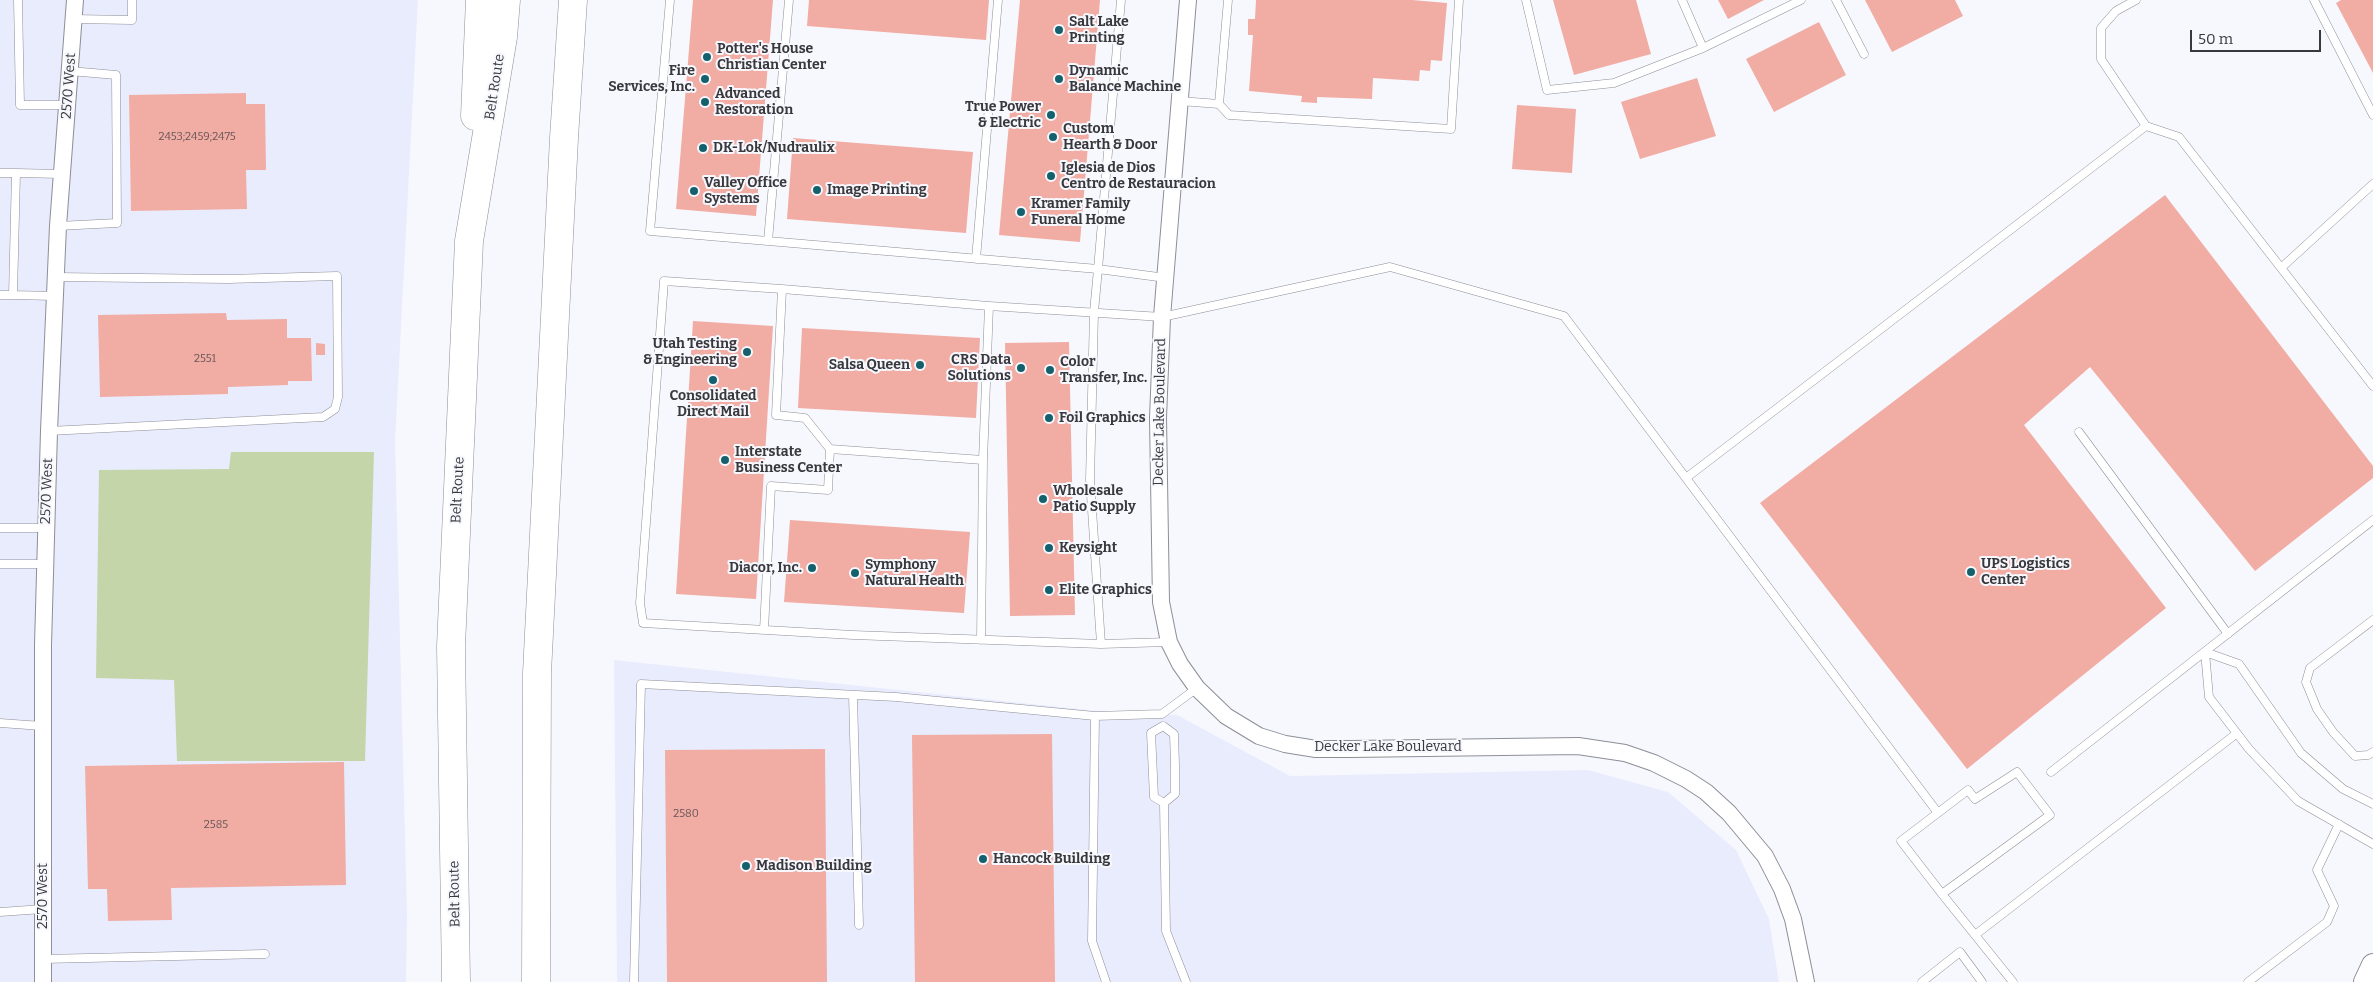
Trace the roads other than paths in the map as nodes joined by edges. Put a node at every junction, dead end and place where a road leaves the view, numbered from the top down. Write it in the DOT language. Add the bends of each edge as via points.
graph roads {
  1 [pos="18,0"];
  2 [pos="75,0"];
  3 [pos="132,0"];
  4 [pos="480,0"];
  5 [pos="506,0"];
  6 [pos="573,0"];
  7 [pos="670,0"];
  8 [pos="789,0"];
  9 [pos="998,0"];
  10 [pos="1121,0"];
  11 [pos="1188,0"];
  12 [pos="1228,0"];
  13 [pos="1459,0"];
  14 [pos="1526,0"];
  15 [pos="1682,0"];
  16 [pos="1801,0"];
  17 [pos="1836,0"];
  18 [pos="2136,0"];
  19 [pos="2314,0"];
  20 [pos="73,18"];
  21 [pos="1703,48"];
  22 [pos="1864,54"];
  23 [pos="70,71"];
  24 [pos="1180,101"];
  25 [pos="1219,104"];
  26 [pos="67,105"];
  27 [pos="2373,115"];
  28 [pos="2146,126"];
  29 [pos="0,173"];
  30 [pos="16,173"];
  31 [pos="62,174"];
  32 [pos="2373,184"];
  33 [pos="58,226"];
  34 [pos="469,241"];
  35 [pos="768,241"];
  36 [pos="976,259"];
  37 [pos="2281,268"];
  38 [pos="1098,269"];
  39 [pos="55,277"];
  40 [pos="1166,278"];
  41 [pos="782,289"];
  42 [pos="0,295"];
  43 [pos="14,295"];
  44 [pos="54,296"];
  45 [pos="989,306"];
  46 [pos="1094,312"];
  47 [pos="1162,317"];
  48 [pos="2373,386"];
  49 [pos="49,431"];
  50 [pos="2079,432"];
  51 [pos="830,449"];
  52 [pos="983,460"];
  53 [pos="1686,478"];
  54 [pos="2373,520"];
  55 [pos="0,528"];
  56 [pos="46,528"];
  57 [pos="0,564"];
  58 [pos="45,564"];
  59 [pos="2373,620"];
  60 [pos="764,630"];
  61 [pos="2228,634"];
  62 [pos="981,640"];
  63 [pos="1169,642"];
  64 [pos="1100,644"];
  65 [pos="2205,652"];
  66 [pos="1197,688"];
  67 [pos="853,695"];
  68 [pos="1162,714"];
  69 [pos="1095,716"];
  70 [pos="0,723"];
  71 [pos="42,726"];
  72 [pos="1163,726"];
  73 [pos="2236,734"];
  74 [pos="2373,752"];
  75 [pos="2051,772"];
  76 [pos="1164,803"];
  77 [pos="2373,804"];
  78 [pos="1938,813"];
  79 [pos="2339,824"];
  80 [pos="2373,844"];
  81 [pos="1942,894"];
  82 [pos="43,908"];
  83 [pos="0,912"];
  84 [pos="859,924"];
  85 [pos="1975,935"];
  86 [pos="265,954"];
  87 [pos="43,960"];
  88 [pos="2373,965"];
  89 [pos="43,982"];
  90 [pos="456,982"];
  91 [pos="536,982"];
  92 [pos="634,982"];
  93 [pos="1106,982"];
  94 [pos="1186,982"];
  95 [pos="1806,982"];
  96 [pos="1922,982"];
  97 [pos="1982,982"];
  98 [pos="2013,982"];
  99 [pos="2248,982"];
  100 [pos="2365,982"];
  1 -- 26 [label="lane" via="20,105"];
  2 -- 20 [label="street, 2570 West"];
  3 -- 20 [label="lane" via="132,20"];
  4 -- 34 [label="highway"];
  5 -- 34 [label="highway, Belt Route" via="503,37"];
  6 -- 91 [label="highway" via="537,673"];
  7 -- 35 [label="lane" via="650,231"];
  8 -- 35 [label="lane"];
  9 -- 36 [label="lane"];
  10 -- 38 [label="lane"];
  11 -- 24 [label="street, Decker Lake Boulevard"];
  12 -- 25 [label="lane"];
  13 -- 25 [label="lane" via="1450,129 1230,115"];
  14 -- 21 [label="lane" via="1548,90 1614,83"];
  15 -- 21 [label="lane"];
  16 -- 21 [label="lane"];
  17 -- 22 [label="lane"];
  18 -- 28 [label="lane" via="2116,11 2100,28 2101,58"];
  19 -- 27 [label="lane"];
  20 -- 23 [label="street, 2570 West"];
  23 -- 26 [label="street, 2570 West"];
  23 -- 33 [label="lane" via="116,74 117,223"];
  24 -- 25 [label="lane"];
  24 -- 40 [label="street, Decker Lake Boulevard"];
  26 -- 31 [label="street, 2570 West"];
  28 -- 37 [label="lane" via="2180,137"];
  28 -- 53 [label="lane"];
  29 -- 30 [label="lane"];
  30 -- 31 [label="lane"];
  30 -- 43 [label="lane"];
  31 -- 33 [label="street, 2570 West"];
  32 -- 37 [label="lane"];
  33 -- 39 [label="street, 2570 West"];
  34 -- 90 [label="highway, Belt Route" via="451,646"];
  35 -- 36 [label="lane"];
  36 -- 38 [label="lane"];
  37 -- 48 [label="lane"];
  38 -- 40 [label="lane"];
  38 -- 46 [label="lane"];
  39 -- 44 [label="street, 2570 West"];
  39 -- 49 [label="lane" via="228,279 337,276 338,397 335,409 323,417"];
  40 -- 47 [label="street, Decker Lake Boulevard"];
  41 -- 45 [label="lane"];
  41 -- 51 [label="lane" via="776,415 805,418"];
  41 -- 60 [label="lane" via="664,281 640,603 643,623"];
  42 -- 43 [label="lane"];
  43 -- 44 [label="lane"];
  44 -- 49 [label="street, 2570 West"];
  45 -- 46 [label="lane"];
  45 -- 52 [label="lane"];
  46 -- 47 [label="lane"];
  46 -- 64 [label="lane" via="1090,480"];
  47 -- 53 [label="lane" via="1390,267 1564,316"];
  47 -- 63 [label="street, Decker Lake Boulevard" via="1158,418 1159,554 1161,602"];
  49 -- 56 [label="street, 2570 West"];
  50 -- 61 [label="lane"];
  51 -- 52 [label="lane"];
  51 -- 60 [label="lane" via="828,490 771,486"];
  52 -- 62 [label="lane"];
  53 -- 78 [label="lane"];
  54 -- 61 [label="lane"];
  55 -- 56 [label="lane"];
  56 -- 58 [label="street, 2570 West"];
  57 -- 58 [label="lane"];
  58 -- 71 [label="street, 2570 West"];
  59 -- 74 [label="lane" via="2310,668 2306,682 2317,709 2333,732 2356,756"];
  60 -- 62 [label="lane"];
  61 -- 65 [label="lane"];
  62 -- 64 [label="lane"];
  63 -- 64 [label="lane"];
  63 -- 66 [label="street, Decker Lake Boulevard"];
  65 -- 73 [label="lane" via="2209,697"];
  65 -- 75 [label="lane"];
  65 -- 77 [label="lane" via="2239,664 2300,753 2343,789"];
  66 -- 68 [label="lane"];
  66 -- 95 [label="street, Decker Lake Boulevard" via="1226,716 1259,736 1285,744 1316,749 1578,746 1625,753 1654,763 1706,792 1745,830 1765,856 1793,919"];
  67 -- 69 [label="lane"];
  67 -- 84 [label="lane"];
  67 -- 92 [label="lane" via="642,684"];
  68 -- 69 [label="lane"];
  68 -- 72 [label="lane"];
  69 -- 93 [label="lane" via="1092,941"];
  70 -- 71 [label="lane"];
  71 -- 82 [label="street, 2570 West"];
  72 -- 76 [label="lane" via="1174,734 1175,765 1175,794"];
  72 -- 76 [label="lane" via="1151,733 1154,797"];
  73 -- 79 [label="lane" via="2298,801"];
  73 -- 85 [label="lane"];
  76 -- 94 [label="lane" via="1166,931"];
  78 -- 81 [label="lane" via="1901,841"];
  78 -- 81 [label="lane" via="1968,790 1975,799 2017,772 2050,815"];
  79 -- 80 [label="lane"];
  79 -- 99 [label="lane" via="2317,870 2334,906 2327,922"];
  81 -- 85 [label="lane"];
  82 -- 83 [label="lane"];
  82 -- 87 [label="street, 2570 West"];
  85 -- 98 [label="lane"];
  86 -- 87 [label="lane"];
  87 -- 89 [label="street, 2570 West"];
  88 -- 100 [label="street"];
  96 -- 97 [label="lane" via="1960,952"];
}
